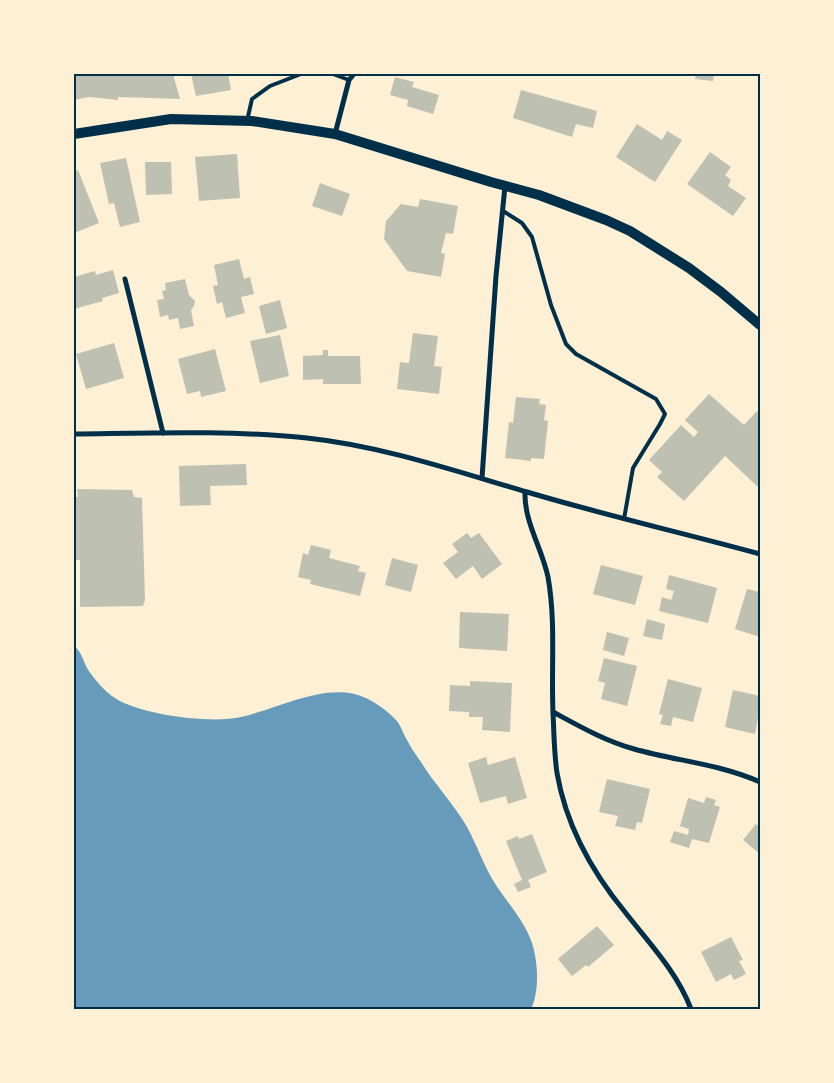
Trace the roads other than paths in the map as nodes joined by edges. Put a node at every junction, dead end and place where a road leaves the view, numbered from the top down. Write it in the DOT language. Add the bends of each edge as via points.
graph roads {
  1 [pos="301,74"];
  2 [pos="334,74"];
  3 [pos="354,74"];
  4 [pos="349,80"];
  5 [pos="247,121"];
  6 [pos="74,134"];
  7 [pos="335,134"];
  8 [pos="506,186"];
  9 [pos="503,211"];
  10 [pos="125,279"];
  11 [pos="760,325"];
  12 [pos="163,433"];
  13 [pos="74,434"];
  14 [pos="482,478"];
  15 [pos="525,492"];
  16 [pos="624,519"];
  17 [pos="760,554"];
  18 [pos="553,712"];
  19 [pos="760,782"];
  20 [pos="691,1009"];
  1 -- 5 [label="lane" via="270,86 252,99"];
  2 -- 4 [label="lane"];
  3 -- 4 [label="street"];
  4 -- 7 [label="street"];
  5 -- 6 [label="main road" via="171,119"];
  5 -- 7 [label="main road"];
  7 -- 8 [label="main road"];
  8 -- 9 [label="street"];
  8 -- 11 [label="main road" via="570,205 630,231 689,268"];
  9 -- 14 [label="street"];
  9 -- 16 [label="lane" via="522,223 532,237 566,344 576,354 656,399 665,414 632,468"];
  10 -- 12 [label="street"];
  12 -- 13 [label="street"];
  12 -- 14 [label="street" via="309,438"];
  14 -- 15 [label="street"];
  15 -- 16 [label="street"];
  15 -- 18 [label="street" via="527,514 543,560 551,604"];
  16 -- 17 [label="street"];
  18 -- 19 [label="street" via="634,749 722,768"];
  18 -- 20 [label="street" via="554,749 562,794 584,853 608,891 676,977"];
}
